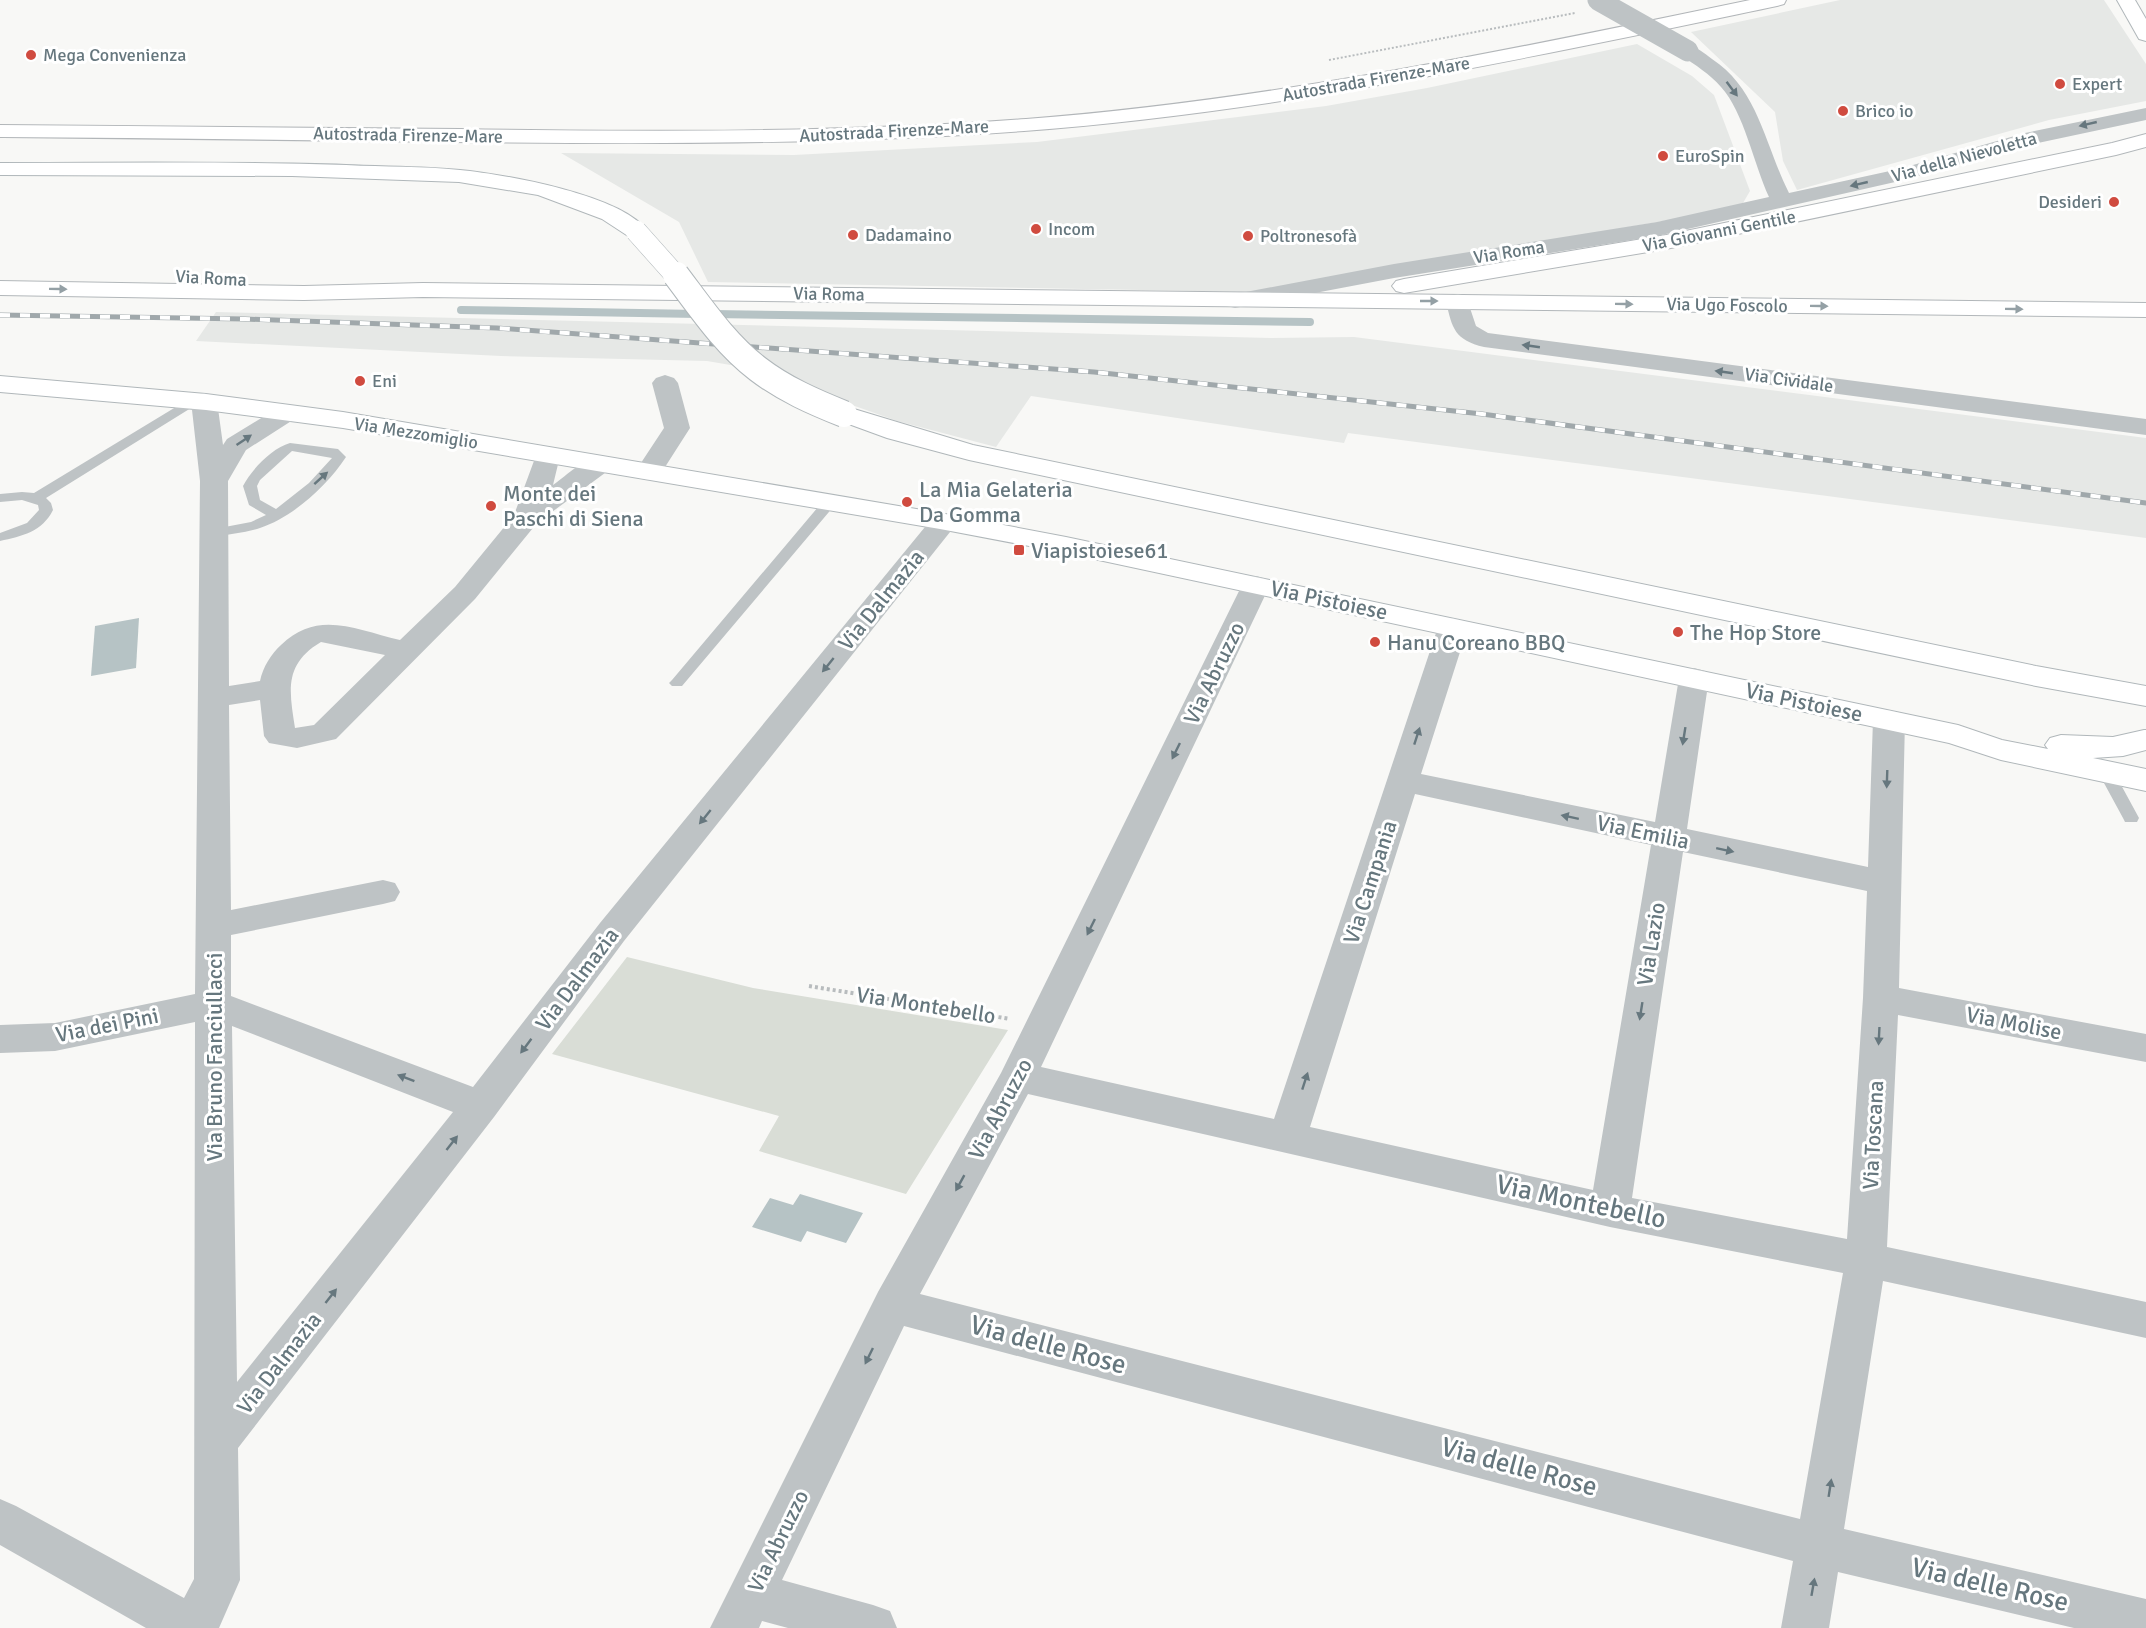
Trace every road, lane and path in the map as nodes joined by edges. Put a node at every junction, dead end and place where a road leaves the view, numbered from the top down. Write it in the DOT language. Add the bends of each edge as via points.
graph roads {
  1 [pos="1713,0"];
  2 [pos="1776,0"];
  3 [pos="2126,0"];
  4 [pos="1592,6"];
  5 [pos="2146,35"];
  6 [pos="1329,60"];
  7 [pos="2146,114"];
  8 [pos="0,118"];
  9 [pos="0,131"];
  10 [pos="2140,144"];
  11 [pos="0,160"];
  12 [pos="0,169"];
  13 [pos="30,169"];
  14 [pos="292,170"];
  15 [pos="0,174"];
  16 [pos="1782,202"];
  17 [pos="1494,271"];
  18 [pos="2,274"];
  19 [pos="1235,301"];
  20 [pos="1458,301"];
  21 [pos="1307,302"];
  22 [pos="1520,302"];
  23 [pos="2146,310"];
  24 [pos="665,383"];
  25 [pos="0,384"];
  26 [pos="199,401"];
  27 [pos="287,413"];
  28 [pos="2146,427"];
  29 [pos="547,456"];
  30 [pos="600,464"];
  31 [pos="648,471"];
  32 [pos="214,481"];
  33 [pos="37,497"];
  34 [pos="0,498"];
  35 [pos="830,503"];
  36 [pos="276,515"];
  37 [pos="527,517"];
  38 [pos="944,522"];
  39 [pos="214,533"];
  40 [pos="0,537"];
  41 [pos="1256,585"];
  42 [pos="1453,627"];
  43 [pos="407,651"];
  44 [pos="2036,676"];
  45 [pos="1694,678"];
  46 [pos="677,683"];
  47 [pos="275,688"];
  48 [pos="2146,696"];
  49 [pos="214,698"];
  50 [pos="1889,720"];
  51 [pos="2134,743"];
  52 [pos="2146,780"];
  53 [pos="1403,781"];
  54 [pos="2131,818"];
  55 [pos="1668,838"];
  56 [pos="1883,882"];
  57 [pos="383,892"];
  58 [pos="213,926"];
  59 [pos="809,986"];
  60 [pos="1881,998"];
  61 [pos="213,1004"];
  62 [pos="1044,1024"];
  63 [pos="0,1039"];
  64 [pos="2146,1048"];
  65 [pos="1018,1077"];
  66 [pos="480,1106"];
  67 [pos="1287,1137"];
  68 [pos="1610,1210"];
  69 [pos="1866,1260"];
  70 [pos="893,1305"];
  71 [pos="2146,1320"];
  72 [pos="217,1441"];
  73 [pos="0,1521"];
  74 [pos="1821,1545"];
  75 [pos="743,1612"];
  76 [pos="2146,1622"];
  77 [pos="194,1628"];
  78 [pos="873,1628"];
  79 [pos="1805,1628"];
  1 -- 8 [label="main road, Autostrada Firenze-Mare" via="1377,69 1094,106 966,117 829,124"];
  2 -- 9 [label="main road, Autostrada Firenze-Mare" via="1388,79 1105,118 965,129 646,137"];
  3 -- 5 [label="main road"];
  4 -- 6 [label="path"];
  4 -- 16 [label="street, one-way, bridge" via="1688,51 1721,75 1744,105 1768,175"];
  7 -- 16 [label="street, Via della Nievoletta, one-way" via="2037,136 1904,174"];
  10 -- 17 [label="main road, Via Giovanni Gentile" via="1666,242"];
  11 -- 14 [label="main road"];
  12 -- 13 [label="main road"];
  13 -- 14 [label="main road"];
  13 -- 15 [label="main road"];
  14 -- 44 [label="main road, bridge" via="459,176 505,182 542,189 610,214 659,253 735,348 766,375 804,398 896,432 981,454"];
  16 -- 19 [label="street, Via Roma" via="1657,229"];
  17 -- 21 [label="main road, Via Giovanni Gentile"];
  17 -- 22 [label="main road" via="1504,289"];
  18 -- 19 [label="main road, Via Roma" via="304,292 1078,296"];
  19 -- 21 [label="main road, Via Roma"];
  21 -- 20 [label="main road, Via Ugo Foscolo, one-way"];
  20 -- 22 [label="main road, Via Ugo Foscolo"];
  28 -- 20 [label="street, Via Cividale, one-way" via="1484,340 1466,331"];
  22 -- 23 [label="main road, Via Ugo Foscolo, one-way"];
  24 -- 31 [label="street" via="677,428"];
  25 -- 26 [label="main road, Via Mezzomiglio" via="118,391"];
  26 -- 27 [label="main road, Via Mezzomiglio"];
  26 -- 32 [label="street, Via Bruno Fanciullacci"];
  26 -- 33 [label="lane"];
  27 -- 29 [label="main road, Via Mezzomiglio"];
  32 -- 27 [label="street, one-way" via="236,445"];
  29 -- 30 [label="main road, Via Mezzomiglio"];
  29 -- 37 [label="street"];
  30 -- 31 [label="main road, Via Mezzomiglio"];
  30 -- 37 [label="street"];
  31 -- 35 [label="main road, Via Mezzomiglio"];
  32 -- 39 [label="street, Via Bruno Fanciullacci"];
  33 -- 34 [label="lane"];
  33 -- 40 [label="lane" via="47,507 41,521 21,533"];
  35 -- 38 [label="main road, Via Mezzomiglio"];
  35 -- 46 [label="lane"];
  36 -- 36 [label="lane, one-way" via="335,466 339,457 333,452 298,447 283,450 250,486 254,502"];
  36 -- 39 [label="lane" via="255,525"];
  37 -- 43 [label="street" via="465,593"];
  38 -- 41 [label="main road, Via Pistoiese"];
  38 -- 66 [label="street, Via Dalmazia, one-way" via="612,932"];
  39 -- 49 [label="street, Via Bruno Fanciullacci"];
  41 -- 42 [label="main road, Via Pistoiese"];
  41 -- 62 [label="street, Via Abruzzo, one-way"];
  42 -- 45 [label="main road, Via Pistoiese"];
  53 -- 42 [label="street, Via Campania, one-way"];
  43 -- 47 [label="street" via="319,632 309,635 282,661"];
  43 -- 47 [label="street" via="324,732 309,738 280,736"];
  44 -- 48 [label="main road"];
  44 -- 51 [label="main road" via="2120,707"];
  45 -- 50 [label="main road, Via Pistoiese"];
  45 -- 55 [label="street, Via Lazio, one-way"];
  47 -- 49 [label="street"];
  49 -- 58 [label="street, Via Bruno Fanciullacci"];
  50 -- 51 [label="main road, Via Pistoiese" via="1959,735 2001,750"];
  50 -- 56 [label="street, Via Toscana, one-way"];
  51 -- 52 [label="main road, Via Pistoiese"];
  51 -- 54 [label="lane"];
  55 -- 53 [label="street, Via Emilia, one-way"];
  67 -- 53 [label="street, Via Campania, one-way"];
  55 -- 56 [label="street, Via Emilia, one-way"];
  55 -- 68 [label="street, Via Lazio, one-way"];
  56 -- 60 [label="street, Via Toscana"];
  57 -- 58 [label="street"];
  58 -- 61 [label="street, Via Bruno Fanciullacci"];
  59 -- 62 [label="path, Via Montebello"];
  60 -- 64 [label="street, Via Molise"];
  60 -- 69 [label="street, Via Toscana, one-way"];
  61 -- 63 [label="street, Via dei Pini" via="56,1037"];
  66 -- 61 [label="street, one-way"];
  61 -- 72 [label="street, Via Bruno Fanciullacci"];
  62 -- 65 [label="street, Via Abruzzo"];
  65 -- 67 [label="street, Via Montebello"];
  65 -- 70 [label="street, Via Abruzzo, one-way"];
  72 -- 66 [label="street, Via Dalmazia, one-way"];
  67 -- 68 [label="street, Via Montebello"];
  68 -- 69 [label="street, Via Montebello"];
  69 -- 71 [label="street, Via Montebello"];
  74 -- 69 [label="street, Via Toscana, one-way"];
  70 -- 74 [label="street, Via delle Rose"];
  70 -- 75 [label="street, Via Abruzzo, one-way"];
  72 -- 77 [label="street, Via Bruno Fanciullacci" via="217,1580"];
  73 -- 77 [label="street"];
  74 -- 76 [label="street, Via delle Rose"];
  79 -- 74 [label="street, Via Toscana, one-way"];
  75 -- 78 [label="street"];
}
